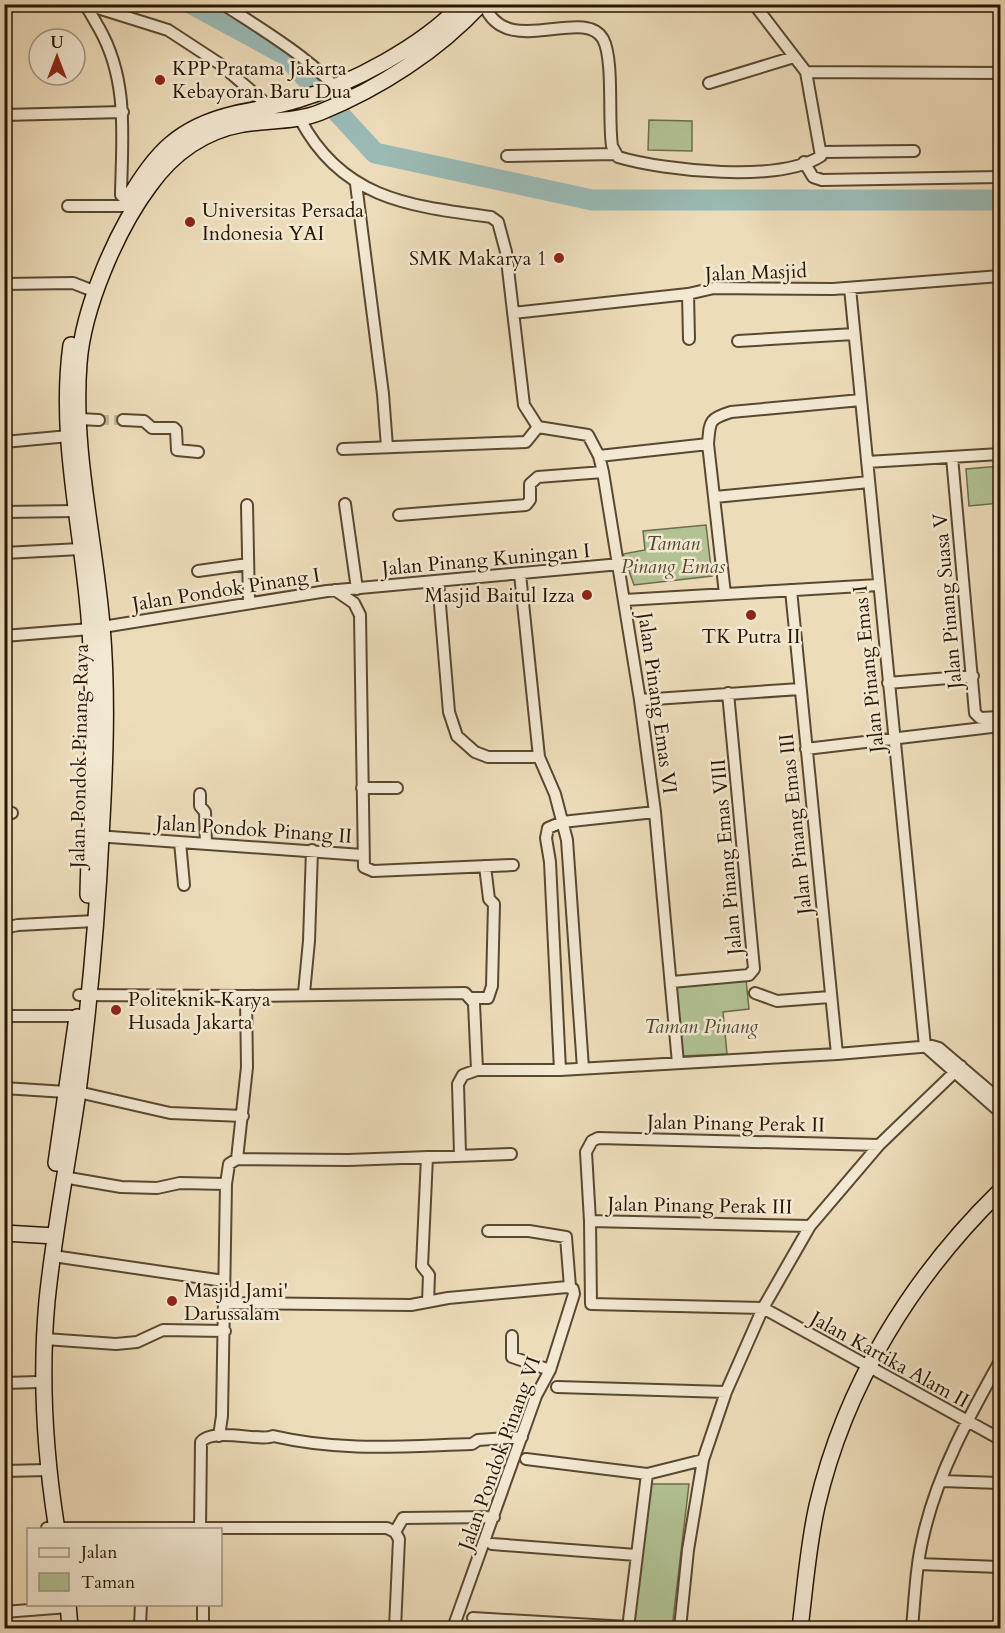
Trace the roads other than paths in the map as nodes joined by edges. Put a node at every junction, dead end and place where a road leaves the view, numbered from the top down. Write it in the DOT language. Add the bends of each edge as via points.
graph roads {
  1 [pos="84,4"];
  2 [pos="223,4"];
  3 [pos="462,4"];
  4 [pos="482,4"];
  5 [pos="754,4"];
  6 [pos="794,57"];
  7 [pos="806,72"];
  8 [pos="1000,73"];
  9 [pos="709,83"];
  10 [pos="326,89"];
  11 [pos="345,101"];
  12 [pos="270,106"];
  13 [pos="123,112"];
  14 [pos="319,112"];
  15 [pos="4,117"];
  16 [pos="300,119"];
  17 [pos="914,151"];
  18 [pos="822,152"];
  19 [pos="614,154"];
  20 [pos="507,156"];
  21 [pos="804,162"];
  22 [pos="1000,177"];
  23 [pos="356,184"];
  24 [pos="126,204"];
  25 [pos="68,206"];
  26 [pos="1000,276"];
  27 [pos="4,284"];
  28 [pos="850,288"];
  29 [pos="92,290"];
  30 [pos="688,294"];
  31 [pos="513,313"];
  32 [pos="854,334"];
  33 [pos="689,339"];
  34 [pos="738,341"];
  35 [pos="861,400"];
  36 [pos="79,419"];
  37 [pos="99,420"];
  38 [pos="123,420"];
  39 [pos="538,427"];
  40 [pos="69,436"];
  41 [pos="4,442"];
  42 [pos="708,444"];
  43 [pos="387,447"];
  44 [pos="342,448"];
  45 [pos="198,452"];
  46 [pos="1000,454"];
  47 [pos="600,456"];
  48 [pos="952,457"];
  49 [pos="867,462"];
  50 [pos="603,472"];
  51 [pos="869,482"];
  52 [pos="715,496"];
  53 [pos="345,504"];
  54 [pos="247,505"];
  55 [pos="75,510"];
  56 [pos="4,512"];
  57 [pos="399,515"];
  58 [pos="80,549"];
  59 [pos="4,553"];
  60 [pos="248,564"];
  61 [pos="620,564"];
  62 [pos="198,571"];
  63 [pos="520,574"];
  64 [pos="438,581"];
  65 [pos="878,585"];
  66 [pos="346,589"];
  67 [pos="792,590"];
  68 [pos="725,594"];
  69 [pos="625,600"];
  70 [pos="249,603"];
  71 [pos="96,628"];
  72 [pos="4,636"];
  73 [pos="973,676"];
  74 [pos="888,683"];
  75 [pos="800,689"];
  76 [pos="728,693"];
  77 [pos="640,700"];
  78 [pos="1000,717"];
  79 [pos="1000,726"];
  80 [pos="893,739"];
  81 [pos="806,749"];
  82 [pos="539,757"];
  83 [pos="362,788"];
  84 [pos="397,788"];
  85 [pos="200,794"];
  86 [pos="655,812"];
  87 [pos="561,823"];
  88 [pos="95,836"];
  89 [pos="180,842"];
  90 [pos="206,844"];
  91 [pos="312,850"];
  92 [pos="362,855"];
  93 [pos="513,865"];
  94 [pos="485,866"];
  95 [pos="184,885"];
  96 [pos="90,922"];
  97 [pos="4,928"];
  98 [pos="672,982"];
  99 [pos="304,993"];
  100 [pos="755,993"];
  101 [pos="84,995"];
  102 [pos="246,996"];
  103 [pos="830,997"];
  104 [pos="472,998"];
  105 [pos="4,1016"];
  106 [pos="82,1016"];
  107 [pos="925,1046"];
  108 [pos="837,1054"];
  109 [pos="678,1063"];
  110 [pos="583,1068"];
  111 [pos="477,1070"];
  112 [pos="560,1070"];
  113 [pos="958,1070"];
  114 [pos="4,1088"];
  115 [pos="72,1092"];
  116 [pos="1000,1100"];
  117 [pos="1000,1112"];
  118 [pos="243,1116"];
  119 [pos="65,1135"];
  120 [pos="879,1145"];
  121 [pos="460,1154"];
  122 [pos="511,1154"];
  123 [pos="427,1157"];
  124 [pos="237,1159"];
  125 [pos="63,1177"];
  126 [pos="226,1184"];
  127 [pos="1000,1191"];
  128 [pos="590,1221"];
  129 [pos="810,1226"];
  130 [pos="488,1231"];
  131 [pos="4,1233"];
  132 [pos="51,1235"];
  133 [pos="53,1256"];
  134 [pos="224,1281"];
  135 [pos="572,1288"];
  136 [pos="428,1302"];
  137 [pos="224,1303"];
  138 [pos="762,1308"];
  139 [pos="225,1330"];
  140 [pos="512,1336"];
  141 [pos="45,1339"];
  142 [pos="1000,1361"];
  143 [pos="867,1368"];
  144 [pos="550,1370"];
  145 [pos="38,1382"];
  146 [pos="4,1383"];
  147 [pos="557,1387"];
  148 [pos="726,1392"];
  149 [pos="967,1422"];
  150 [pos="219,1436"];
  151 [pos="522,1437"];
  152 [pos="1000,1439"];
  153 [pos="526,1459"];
  154 [pos="703,1460"];
  155 [pos="44,1470"];
  156 [pos="4,1472"];
  157 [pos="647,1474"];
  158 [pos="941,1481"];
  159 [pos="1000,1483"];
  160 [pos="494,1516"];
  161 [pos="52,1528"];
  162 [pos="200,1528"];
  163 [pos="222,1529"];
  164 [pos="395,1532"];
  165 [pos="492,1544"];
  166 [pos="636,1555"];
  167 [pos="918,1564"];
  168 [pos="1000,1567"];
  169 [pos="63,1606"];
  170 [pos="141,1606"];
  171 [pos="203,1606"];
  172 [pos="4,1612"];
  173 [pos="473,1618"];
  174 [pos="140,1626"];
  175 [pos="628,1628"];
  176 [pos="60,1629"];
  177 [pos="70,1629"];
  178 [pos="203,1629"];
  179 [pos="395,1629"];
  180 [pos="453,1629"];
  181 [pos="680,1629"];
  182 [pos="800,1629"];
  183 [pos="912,1629"];
  1 -- 12 [label="street" via="168,30 220,64"];
  1 -- 13 [label="street" via="110,49"];
  2 -- 10 [label="street" via="279,40"];
  3 -- 10 [label="main road, Jalan Pondok Pinang Raya" via="444,23 406,50"];
  4 -- 11 [label="main road, Jalan Pondok Pinang Raya" via="457,30 414,62"];
  4 -- 19 [label="street" via="494,24 507,29 576,28 600,35 607,54"];
  5 -- 6 [label="street"];
  6 -- 7 [label="street"];
  6 -- 9 [label="street"];
  7 -- 8 [label="street"];
  7 -- 18 [label="street"];
  10 -- 11 [label="street"];
  10 -- 12 [label="main road, Jalan Pondok Pinang Raya"];
  10 -- 14 [label="main road"];
  11 -- 14 [label="main road, Jalan Pondok Pinang Raya"];
  12 -- 24 [label="main road, Jalan Pondok Pinang Raya" via="216,119 168,145 144,172"];
  13 -- 15 [label="street"];
  13 -- 24 [label="street" via="121,195"];
  14 -- 16 [label="main road, Jalan Pondok Pinang Raya"];
  16 -- 23 [label="street" via="328,161"];
  16 -- 29 [label="main road, Jalan Pondok Pinang Raya" via="221,129 176,154 133,209"];
  17 -- 18 [label="street"];
  18 -- 21 [label="street" via="819,158"];
  19 -- 20 [label="street"];
  19 -- 21 [label="street" via="626,160 716,172 779,169"];
  21 -- 22 [label="street" via="813,177 822,180"];
  23 -- 31 [label="street" via="404,203 490,217 498,222 506,252"];
  23 -- 43 [label="street"];
  24 -- 25 [label="street"];
  24 -- 29 [label="main road, Jalan Pondok Pinang Raya"];
  26 -- 28 [label="street, Jalan Masjid"];
  27 -- 29 [label="street" via="72,283"];
  28 -- 30 [label="street, Jalan Masjid" via="714,288"];
  28 -- 32 [label="street, Jalan Pinang Emas I"];
  29 -- 36 [label="main road, Jalan Pondok Pinang Raya" via="79,364"];
  29 -- 40 [label="main road, Jalan Pondok Pinang Raya" via="73,329 68,364"];
  30 -- 31 [label="street, Jalan Masjid"];
  30 -- 33 [label="street"];
  31 -- 39 [label="street" via="524,405"];
  32 -- 34 [label="street"];
  32 -- 35 [label="street, Jalan Pinang Emas I"];
  35 -- 42 [label="street" via="731,412 713,418"];
  35 -- 49 [label="street, Jalan Pinang Emas I"];
  36 -- 37 [label="street"];
  36 -- 71 [label="main road, Jalan Pondok Pinang Raya"];
  38 -- 45 [label="street" via="146,421 154,429 175,429 177,450"];
  39 -- 43 [label="street" via="526,442"];
  39 -- 47 [label="street" via="588,435"];
  40 -- 41 [label="street"];
  40 -- 55 [label="main road, Jalan Pondok Pinang Raya"];
  42 -- 47 [label="street"];
  42 -- 52 [label="street"];
  43 -- 44 [label="street"];
  46 -- 48 [label="street"];
  47 -- 50 [label="street, Jalan Pinang Emas VI"];
  48 -- 49 [label="street"];
  48 -- 73 [label="street, Jalan Pinang Suasa V"];
  49 -- 51 [label="street, Jalan Pinang Emas I"];
  50 -- 57 [label="street" via="538,477 530,484 526,505"];
  50 -- 61 [label="street, Jalan Pinang Emas VI"];
  51 -- 52 [label="street"];
  51 -- 65 [label="street, Jalan Pinang Emas I"];
  52 -- 68 [label="street"];
  53 -- 66 [label="street"];
  54 -- 60 [label="street"];
  55 -- 56 [label="street"];
  55 -- 58 [label="main road, Jalan Pondok Pinang Raya"];
  58 -- 59 [label="street"];
  58 -- 71 [label="main road, Jalan Pondok Pinang Raya"];
  60 -- 62 [label="street"];
  60 -- 70 [label="street"];
  61 -- 63 [label="street, Jalan Pinang Kuningan I"];
  61 -- 69 [label="street, Jalan Pinang Emas VI"];
  63 -- 64 [label="street, Jalan Pinang Kuningan I"];
  63 -- 82 [label="street"];
  64 -- 66 [label="street, Jalan Pinang Kuningan I"];
  64 -- 82 [label="street" via="449,712 457,736 475,752 488,757"];
  65 -- 67 [label="street, Jalan Pinang Emas VI"];
  65 -- 74 [label="street, Jalan Pinang Emas I"];
  66 -- 70 [label="street, Jalan Pondok Pinang I"];
  66 -- 83 [label="street" via="360,615"];
  67 -- 68 [label="street, Jalan Pinang Emas VI"];
  67 -- 75 [label="street, Jalan Pinang Emas III"];
  68 -- 69 [label="street, Jalan Pinang Emas VI"];
  69 -- 77 [label="street, Jalan Pinang Emas VI"];
  70 -- 71 [label="street, Jalan Pondok Pinang I"];
  71 -- 72 [label="street, Jalan Pondok Pinang I"];
  71 -- 88 [label="main road, Jalan Pondok Pinang Raya"];
  73 -- 74 [label="street"];
  73 -- 78 [label="street, Jalan Pinang Suasa V" via="977,716"];
  74 -- 80 [label="street, Jalan Pinang Emas I"];
  75 -- 76 [label="street"];
  75 -- 81 [label="street, Jalan Pinang Emas III"];
  76 -- 77 [label="street"];
  76 -- 98 [label="street, Jalan Pinang Emas VIII" via="754,969 749,975"];
  77 -- 86 [label="street, Jalan Pinang Emas VI"];
  79 -- 80 [label="street"];
  80 -- 81 [label="street"];
  80 -- 107 [label="street, Jalan Pinang Emas I"];
  81 -- 103 [label="street, Jalan Pinang Emas III"];
  82 -- 87 [label="street" via="555,794"];
  83 -- 84 [label="street"];
  83 -- 92 [label="street"];
  85 -- 90 [label="street"];
  86 -- 87 [label="street, Jalan Pinang Emas VI"];
  86 -- 98 [label="street, Jalan Pinang Emas VI"];
  87 -- 110 [label="street" via="571,871"];
  87 -- 112 [label="street, Jalan Pinang Emas VI" via="548,828 546,837"];
  88 -- 89 [label="street, Jalan Pondok Pinang II"];
  88 -- 96 [label="main road, Jalan Pondok Pinang Raya"];
  89 -- 90 [label="street, Jalan Pondok Pinang II"];
  89 -- 95 [label="street"];
  90 -- 91 [label="street, Jalan Pondok Pinang II"];
  91 -- 92 [label="street, Jalan Pondok Pinang II"];
  91 -- 99 [label="street"];
  92 -- 94 [label="street, Jalan Pondok Pinang II" via="364,867 369,870"];
  93 -- 94 [label="street, Jalan Pondok Pinang II"];
  94 -- 104 [label="street" via="489,898 494,904 492,986 488,998"];
  96 -- 97 [label="street"];
  96 -- 101 [label="main road, Jalan Pondok Pinang Raya"];
  98 -- 109 [label="street, Jalan Pinang Emas VI"];
  99 -- 102 [label="street"];
  99 -- 104 [label="street" via="465,993"];
  100 -- 103 [label="street" via="777,1001"];
  101 -- 102 [label="street"];
  101 -- 106 [label="main road, Jalan Pondok Pinang Raya"];
  102 -- 118 [label="street"];
  103 -- 108 [label="street, Jalan Pinang Emas III"];
  104 -- 111 [label="street"];
  105 -- 106 [label="street"];
  106 -- 115 [label="main road, Jalan Pondok Pinang Raya"];
  107 -- 108 [label="street"];
  107 -- 113 [label="street" via="939,1048"];
  108 -- 109 [label="street"];
  109 -- 110 [label="street"];
  110 -- 112 [label="street"];
  111 -- 112 [label="street"];
  111 -- 121 [label="street" via="463,1075 458,1084"];
  113 -- 116 [label="street"];
  113 -- 117 [label="street"];
  113 -- 120 [label="street"];
  114 -- 115 [label="street"];
  115 -- 118 [label="street" via="170,1113"];
  115 -- 119 [label="main road, Jalan Pondok Pinang Raya"];
  118 -- 124 [label="street"];
  119 -- 125 [label="main road, Jalan Pondok Pinang Raya"];
  119 -- 132 [label="main road, Jalan Pondok Pinang Raya"];
  120 -- 128 [label="street, Jalan Pinang Perak II" via="598,1138 586,1152"];
  120 -- 129 [label="street"];
  121 -- 122 [label="street"];
  121 -- 123 [label="street"];
  123 -- 124 [label="street"];
  123 -- 136 [label="street" via="422,1266 429,1275"];
  124 -- 126 [label="street" via="228,1167"];
  125 -- 126 [label="street" via="130,1187"];
  125 -- 132 [label="main road, Jalan Pondok Pinang Raya"];
  126 -- 134 [label="street"];
  127 -- 143 [label="main road" via="927,1271"];
  128 -- 129 [label="street, Jalan Pinang Perak III"];
  128 -- 138 [label="street" via="591,1304"];
  129 -- 138 [label="street"];
  130 -- 135 [label="street, Jalan Pondok Pinang VI" via="529,1231 566,1237"];
  131 -- 132 [label="main road"];
  132 -- 133 [label="main road, Jalan Pondok Pinang Raya"];
  132 -- 145 [label="main road, Jalan Pondok Pinang Raya"];
  133 -- 134 [label="street"];
  133 -- 141 [label="main road, Jalan Pondok Pinang Raya"];
  134 -- 137 [label="street"];
  135 -- 136 [label="street"];
  135 -- 144 [label="street, Jalan Pondok Pinang VI" via="574,1294"];
  136 -- 137 [label="street" via="331,1306"];
  137 -- 139 [label="street"];
  138 -- 143 [label="street, Jalan Kartika Alam II"];
  138 -- 148 [label="street"];
  139 -- 141 [label="street" via="163,1330 137,1342 116,1344"];
  139 -- 150 [label="street"];
  140 -- 144 [label="street" via="512,1357"];
  141 -- 155 [label="main road, Jalan Pondok Pinang Raya"];
  142 -- 149 [label="street"];
  143 -- 149 [label="street, Jalan Kartika Alam II"];
  143 -- 182 [label="main road" via="827,1471 818,1506"];
  144 -- 151 [label="street, Jalan Pondok Pinang VI"];
  145 -- 146 [label="street"];
  145 -- 155 [label="main road, Jalan Pondok Pinang Raya"];
  147 -- 148 [label="street"];
  148 -- 154 [label="street"];
  149 -- 152 [label="street, Jalan Kartika Alam II"];
  149 -- 158 [label="street"];
  150 -- 151 [label="street" via="273,1436 349,1448 472,1444 478,1440"];
  150 -- 162 [label="street" via="206,1437 201,1442"];
  151 -- 160 [label="street, Jalan Pondok Pinang VI"];
  153 -- 157 [label="street"];
  154 -- 157 [label="street"];
  154 -- 181 [label="street"];
  155 -- 156 [label="street"];
  155 -- 161 [label="main road, Jalan Pondok Pinang Raya"];
  157 -- 166 [label="street"];
  158 -- 159 [label="street"];
  158 -- 167 [label="street"];
  160 -- 164 [label="street" via="403,1518"];
  160 -- 180 [label="street, Jalan Pondok Pinang VI"];
  163 -- 164 [label="street" via="387,1528"];
  164 -- 179 [label="street" via="399,1539"];
  165 -- 166 [label="street"];
  166 -- 175 [label="street"];
  167 -- 168 [label="street"];
  167 -- 183 [label="street"];
  169 -- 172 [label="street"];
  169 -- 176 [label="main road"];
  169 -- 177 [label="main road"];
  170 -- 174 [label="street"];
  171 -- 178 [label="street"];
  173 -- 175 [label="street"];
}
